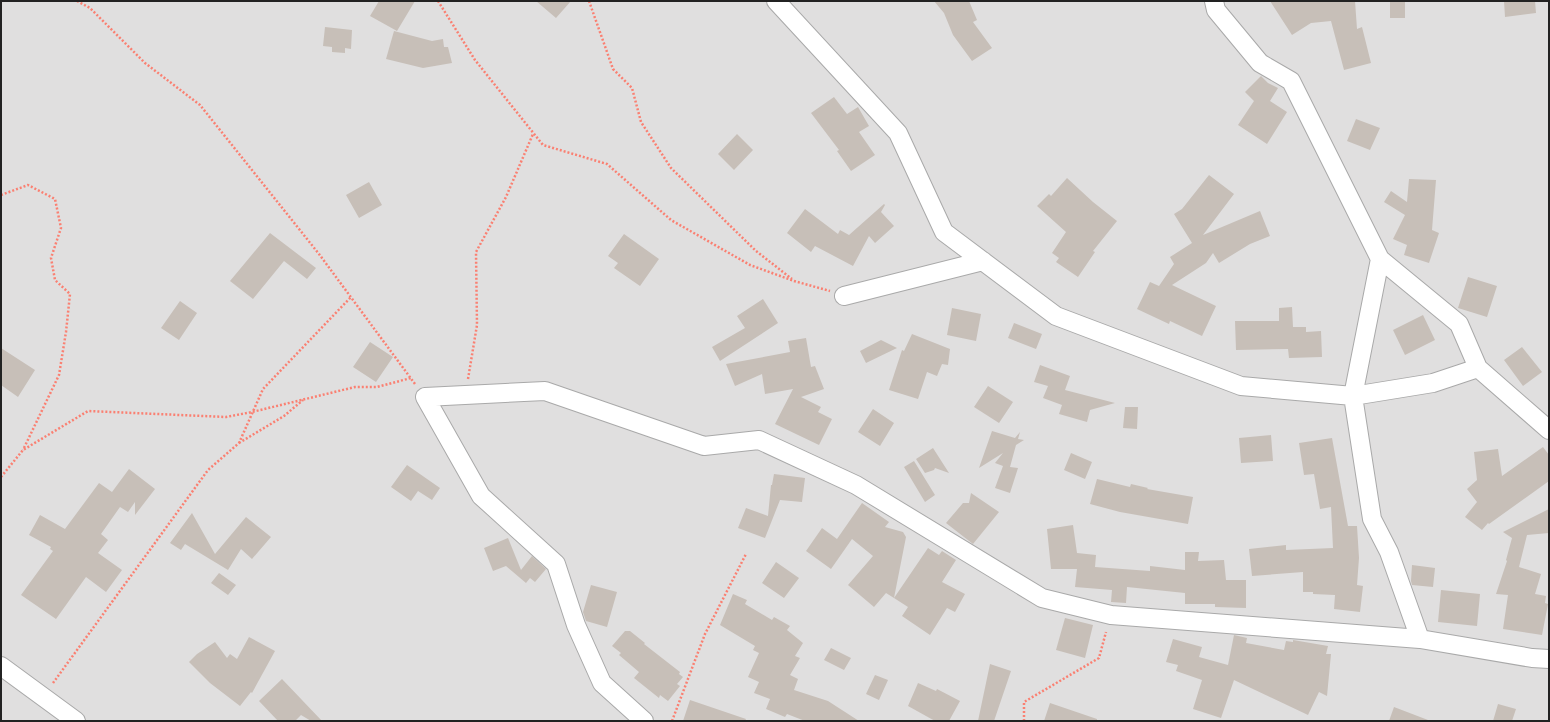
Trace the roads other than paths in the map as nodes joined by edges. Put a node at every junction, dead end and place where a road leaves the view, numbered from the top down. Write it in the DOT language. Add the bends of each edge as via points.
graph roads {
  1 [pos="776,1"];
  2 [pos="1214,1"];
  3 [pos="1380,259"];
  4 [pos="983,261"];
  5 [pos="844,296"];
  6 [pos="1478,368"];
  7 [pos="1353,396"];
  8 [pos="1549,430"];
  9 [pos="1420,639"];
  10 [pos="1549,659"];
  11 [pos="1,666"];
  12 [pos="76,721"];
  13 [pos="644,721"];
  1 -- 4 [label="street" via="898,133 944,232"];
  2 -- 3 [label="street" via="1216,10 1260,63 1292,81"];
  3 -- 6 [label="street" via="1459,324"];
  3 -- 7 [label="street"];
  4 -- 5 [label="street"];
  4 -- 7 [label="street" via="1056,316 1241,386"];
  6 -- 7 [label="street" via="1433,383"];
  6 -- 8 [label="street"];
  7 -- 9 [label="street" via="1372,519 1389,552"];
  9 -- 10 [label="street"];
  9 -- 13 [label="street" via="1111,615 1042,598 856,485 759,440 704,446 545,391 426,396 481,496 556,564 576,624 602,683"];
  11 -- 12 [label="street"];
}
